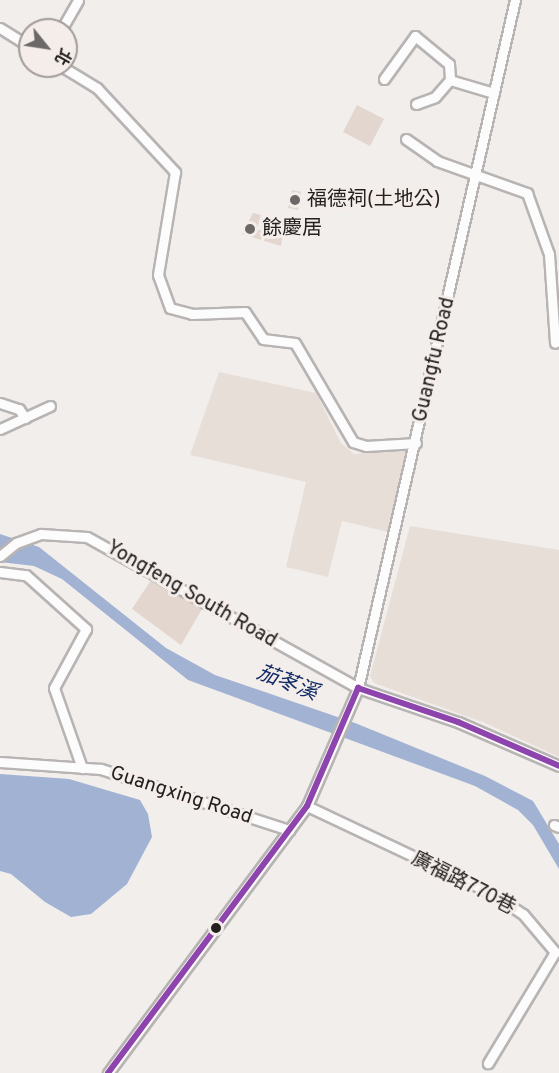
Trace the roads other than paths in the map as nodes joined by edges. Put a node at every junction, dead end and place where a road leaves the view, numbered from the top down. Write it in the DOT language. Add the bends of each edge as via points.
graph roads {
  1 [pos="78,0"];
  2 [pos="515,0"];
  3 [pos="68,18"];
  4 [pos="0,28"];
  5 [pos="18,39"];
  6 [pos="78,76"];
  7 [pos="384,79"];
  8 [pos="450,80"];
  9 [pos="494,93"];
  10 [pos="416,104"];
  11 [pos="406,139"];
  12 [pos="475,176"];
  13 [pos="555,344"];
  14 [pos="0,403"];
  15 [pos="50,406"];
  16 [pos="25,418"];
  17 [pos="0,429"];
  18 [pos="416,443"];
  19 [pos="0,556"];
  20 [pos="0,572"];
  21 [pos="358,688"];
  22 [pos="0,762"];
  23 [pos="559,766"];
  24 [pos="82,768"];
  25 [pos="307,806"];
  26 [pos="289,830"];
  27 [pos="488,1063"];
  28 [pos="108,1073"];
  1 -- 3 [label="street"];
  2 -- 9 [label="street, Guangfu Road"];
  4 -- 5 [label="street"];
  6 -- 18 [label="street" via="97,88 175,172 158,275 170,308 192,314 245,312 263,339 295,343 352,442 366,446"];
  7 -- 8 [label="street" via="415,36 449,64"];
  8 -- 9 [label="street"];
  8 -- 10 [label="street" via="435,97"];
  9 -- 12 [label="street, Guangfu Road"];
  11 -- 12 [label="street" via="437,161"];
  12 -- 13 [label="street" via="527,193 549,254"];
  12 -- 18 [label="street, Guangfu Road"];
  14 -- 16 [label="street" via="19,409"];
  15 -- 16 [label="street"];
  16 -- 17 [label="street"];
  18 -- 21 [label="street, Guangfu Road"];
  19 -- 21 [label="street, Yongfeng South Road" via="16,543 41,534 87,537"];
  20 -- 24 [label="street" via="26,574 86,629 54,688"];
  21 -- 23 [label="street, Yongfeng South Road" via="458,722"];
  21 -- 25 [label="street, Guangfu Road"];
  22 -- 24 [label="street, Guangxing Road"];
  24 -- 26 [label="street, Guangxing Road" via="132,777"];
  25 -- 26 [label="street"];
  25 -- 27 [label="street, 廣福路770巷" via="493,894 523,914 555,952"];
  26 -- 28 [label="street"];
}
